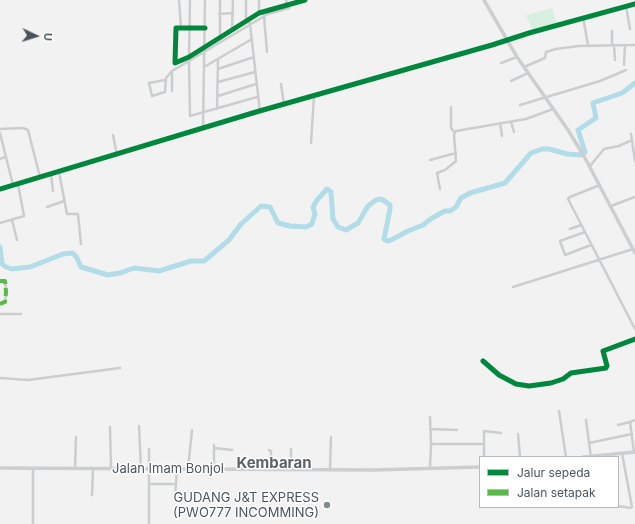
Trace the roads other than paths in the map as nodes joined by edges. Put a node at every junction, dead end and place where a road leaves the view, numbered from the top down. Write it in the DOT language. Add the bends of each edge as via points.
graph roads {
  1 [pos="179,0"];
  2 [pos="190,0"];
  3 [pos="205,0"];
  4 [pos="220,0"];
  5 [pos="233,0"];
  6 [pos="246,0"];
  7 [pos="259,0"];
  8 [pos="286,0"];
  9 [pos="305,0"];
  10 [pos="484,0"];
  11 [pos="301,1"];
  12 [pos="635,4"];
  13 [pos="626,6"];
  14 [pos="288,7"];
  15 [pos="259,12"];
  16 [pos="233,13"];
  17 [pos="219,14"];
  18 [pos="264,17"];
  19 [pos="584,17"];
  20 [pos="247,20"];
  21 [pos="250,24"];
  22 [pos="181,28"];
  23 [pos="190,28"];
  24 [pos="205,28"];
  25 [pos="232,29"];
  26 [pos="630,29"];
  27 [pos="612,31"];
  28 [pos="220,39"];
  29 [pos="252,39"];
  30 [pos="508,41"];
  31 [pos="613,45"];
  32 [pos="625,45"];
  33 [pos="635,45"];
  34 [pos="588,46"];
  35 [pos="205,47"];
  36 [pos="204,52"];
  37 [pos="267,52"];
  38 [pos="189,57"];
  39 [pos="254,57"];
  40 [pos="517,58"];
  41 [pos="218,60"];
  42 [pos="615,60"];
  43 [pos="189,62"];
  44 [pos="502,63"];
  45 [pos="624,65"];
  46 [pos="204,67"];
  47 [pos="523,67"];
  48 [pos="218,69"];
  49 [pos="626,70"];
  50 [pos="172,71"];
  51 [pos="255,72"];
  52 [pos="528,74"];
  53 [pos="165,80"];
  54 [pos="511,81"];
  55 [pos="218,82"];
  56 [pos="256,84"];
  57 [pos="281,84"];
  58 [pos="172,91"];
  59 [pos="218,96"];
  60 [pos="314,96"];
  61 [pos="257,97"];
  62 [pos="545,97"];
  63 [pos="284,105"];
  64 [pos="520,105"];
  65 [pos="451,107"];
  66 [pos="217,109"];
  67 [pos="553,109"];
  68 [pos="260,112"];
  69 [pos="203,113"];
  70 [pos="511,122"];
  71 [pos="500,123"];
  72 [pos="203,128"];
  73 [pos="0,129"];
  74 [pos="514,132"];
  75 [pos="0,133"];
  76 [pos="455,133"];
  77 [pos="113,135"];
  78 [pos="502,136"];
  79 [pos="632,137"];
  80 [pos="1,139"];
  81 [pos="311,143"];
  82 [pos="456,153"];
  83 [pos="117,155"];
  84 [pos="5,157"];
  85 [pos="635,158"];
  86 [pos="0,159"];
  87 [pos="430,160"];
  88 [pos="635,161"];
  89 [pos="590,166"];
  90 [pos="59,172"];
  91 [pos="51,174"];
  92 [pos="40,177"];
  93 [pos="18,184"];
  94 [pos="13,185"];
  95 [pos="600,185"];
  96 [pos="0,189"];
  97 [pos="440,189"];
  98 [pos="53,190"];
  99 [pos="635,197"];
  100 [pos="64,201"];
  101 [pos="611,206"];
  102 [pos="48,207"];
  103 [pos="12,220"];
  104 [pos="0,224"];
  105 [pos="581,225"];
  106 [pos="570,229"];
  107 [pos="585,232"];
  108 [pos="16,240"];
  109 [pos="81,244"];
  110 [pos="591,245"];
  111 [pos="634,251"];
  112 [pos="599,260"];
  113 [pos="0,281"];
  114 [pos="513,287"];
  115 [pos="0,304"];
  116 [pos="0,314"];
  117 [pos="21,314"];
  118 [pos="635,321"];
  119 [pos="632,323"];
  120 [pos="635,329"];
  121 [pos="635,339"];
  122 [pos="483,361"];
  123 [pos="120,368"];
  124 [pos="0,378"];
  125 [pos="559,412"];
  126 [pos="430,417"];
  127 [pos="586,420"];
  128 [pos="635,420"];
  129 [pos="630,422"];
  130 [pos="618,424"];
  131 [pos="139,426"];
  132 [pos="110,428"];
  133 [pos="430,429"];
  134 [pos="192,430"];
  135 [pos="457,430"];
  136 [pos="501,432"];
  137 [pos="518,434"];
  138 [pos="632,434"];
  139 [pos="76,437"];
  140 [pos="331,437"];
  141 [pos="589,442"];
  142 [pos="431,444"];
  143 [pos="483,444"];
  144 [pos="148,449"];
  145 [pos="291,449"];
  146 [pos="232,450"];
  147 [pos="269,450"];
  148 [pos="635,452"];
  149 [pos="622,453"];
  150 [pos="484,456"];
  151 [pos="520,456"];
  152 [pos="566,456"];
  153 [pos="591,456"];
  154 [pos="599,456"];
  155 [pos="479,467"];
  156 [pos="0,468"];
  157 [pos="33,468"];
  158 [pos="74,469"];
  159 [pos="93,469"];
  160 [pos="111,469"];
  161 [pos="141,469"];
  162 [pos="149,469"];
  163 [pos="177,469"];
  164 [pos="188,469"];
  165 [pos="214,470"];
  166 [pos="271,470"];
  167 [pos="291,470"];
  168 [pos="330,470"];
  169 [pos="430,470"];
  170 [pos="149,484"];
  171 [pos="176,484"];
  172 [pos="92,495"];
  173 [pos="175,497"];
  174 [pos="619,506"];
  175 [pos="633,506"];
  176 [pos="33,524"];
  177 [pos="148,524"];
  1 -- 22 [label="street"];
  2 -- 23 [label="street"];
  3 -- 24 [label="street"];
  4 -- 17 [label="street"];
  5 -- 16 [label="street"];
  6 -- 20 [label="street"];
  7 -- 15 [label="street"];
  8 -- 14 [label="street"];
  9 -- 11 [label="street"];
  10 -- 30 [label="main road"];
  11 -- 14 [label="street"];
  12 -- 13 [label="street"];
  13 -- 19 [label="street"];
  13 -- 26 [label="street"];
  14 -- 15 [label="street"];
  14 -- 18 [label="street"];
  15 -- 20 [label="street"];
  16 -- 17 [label="street"];
  16 -- 25 [label="street"];
  17 -- 28 [label="street"];
  18 -- 21 [label="street"];
  18 -- 37 [label="street"];
  19 -- 30 [label="street"];
  19 -- 34 [label="street"];
  20 -- 21 [label="street"];
  20 -- 25 [label="street"];
  21 -- 29 [label="street"];
  21 -- 36 [label="street"];
  22 -- 23 [label="street"];
  22 -- 38 [label="street" via="176,28 174,62"];
  23 -- 24 [label="street"];
  23 -- 38 [label="street"];
  24 -- 35 [label="street"];
  25 -- 28 [label="street"];
  27 -- 31 [label="street"];
  28 -- 35 [label="street"];
  29 -- 39 [label="street"];
  29 -- 41 [label="street"];
  30 -- 40 [label="main road"];
  30 -- 60 [label="street"];
  31 -- 32 [label="street"];
  31 -- 34 [label="street"];
  31 -- 42 [label="street"];
  32 -- 33 [label="street"];
  32 -- 45 [label="street"];
  34 -- 47 [label="street" via="547,51 545,58"];
  35 -- 36 [label="street"];
  35 -- 38 [label="street"];
  36 -- 43 [label="street"];
  36 -- 46 [label="street"];
  39 -- 48 [label="street"];
  39 -- 51 [label="street"];
  40 -- 44 [label="street"];
  40 -- 47 [label="main road"];
  41 -- 46 [label="street"];
  41 -- 48 [label="street"];
  43 -- 50 [label="street"];
  43 -- 69 [label="street" via="188,115"];
  46 -- 69 [label="street"];
  47 -- 52 [label="main road"];
  48 -- 55 [label="street"];
  49 -- 62 [label="street" via="600,81"];
  50 -- 53 [label="street"];
  50 -- 58 [label="street"];
  51 -- 55 [label="street"];
  51 -- 56 [label="street"];
  52 -- 54 [label="street"];
  52 -- 62 [label="main road"];
  53 -- 53 [label="street" via="149,83 152,96 165,92"];
  55 -- 59 [label="street"];
  56 -- 59 [label="street"];
  56 -- 61 [label="street"];
  57 -- 63 [label="street"];
  59 -- 66 [label="street"];
  60 -- 63 [label="street"];
  60 -- 81 [label="street"];
  61 -- 66 [label="street"];
  61 -- 68 [label="street"];
  62 -- 64 [label="street"];
  62 -- 67 [label="main road"];
  63 -- 68 [label="street"];
  65 -- 76 [label="street" via="450,128"];
  66 -- 69 [label="street"];
  67 -- 70 [label="street"];
  67 -- 89 [label="main road"];
  68 -- 72 [label="street"];
  69 -- 72 [label="street"];
  70 -- 71 [label="street"];
  70 -- 74 [label="street"];
  71 -- 76 [label="street" via="458,130"];
  71 -- 78 [label="street"];
  72 -- 83 [label="street"];
  73 -- 92 [label="street" via="28,130"];
  75 -- 80 [label="street"];
  76 -- 82 [label="street"];
  77 -- 83 [label="street"];
  79 -- 85 [label="street"];
  79 -- 89 [label="street" via="619,146 604,149"];
  80 -- 84 [label="street"];
  82 -- 87 [label="street" via="442,156 438,160"];
  82 -- 97 [label="street" via="455,164 437,173"];
  83 -- 90 [label="street"];
  84 -- 86 [label="street"];
  84 -- 94 [label="street"];
  85 -- 88 [label="street"];
  89 -- 95 [label="main road"];
  90 -- 91 [label="street"];
  90 -- 100 [label="street"];
  91 -- 92 [label="street"];
  91 -- 98 [label="street"];
  92 -- 93 [label="street"];
  93 -- 94 [label="street"];
  93 -- 103 [label="street" via="25,215 23,218"];
  94 -- 96 [label="street"];
  95 -- 101 [label="main road"];
  95 -- 105 [label="street" via="568,198"];
  99 -- 101 [label="street"];
  100 -- 102 [label="street"];
  100 -- 109 [label="street" via="67,214 78,214"];
  101 -- 111 [label="main road"];
  103 -- 104 [label="street"];
  103 -- 108 [label="street"];
  105 -- 106 [label="street"];
  105 -- 107 [label="street"];
  107 -- 110 [label="street"];
  107 -- 110 [label="street" via="560,241 565,255"];
  110 -- 112 [label="street"];
  111 -- 112 [label="street"];
  112 -- 114 [label="street"];
  112 -- 119 [label="street"];
  113 -- 115 [label="street" via="5,281 6,292 5,302"];
  116 -- 117 [label="street"];
  118 -- 119 [label="street"];
  119 -- 120 [label="street"];
  121 -- 122 [label="street" via="603,351 606,368 571,373 551,383 529,386 516,384 499,375"];
  123 -- 124 [label="street" via="35,379"];
  125 -- 152 [label="street"];
  126 -- 133 [label="street"];
  127 -- 141 [label="street"];
  128 -- 129 [label="street"];
  129 -- 130 [label="street"];
  129 -- 138 [label="street"];
  131 -- 161 [label="street"];
  132 -- 160 [label="street"];
  133 -- 135 [label="street"];
  133 -- 142 [label="street"];
  134 -- 164 [label="street"];
  136 -- 143 [label="street" via="484,430"];
  137 -- 151 [label="street"];
  138 -- 141 [label="street"];
  138 -- 148 [label="street"];
  139 -- 158 [label="street"];
  140 -- 168 [label="street"];
  141 -- 153 [label="street"];
  142 -- 143 [label="street"];
  142 -- 169 [label="street"];
  143 -- 150 [label="street"];
  144 -- 162 [label="street"];
  145 -- 167 [label="street"];
  146 -- 165 [label="street" via="214,447"];
  147 -- 166 [label="street"];
  148 -- 149 [label="main road"];
  149 -- 154 [label="main road"];
  149 -- 175 [label="street"];
  155 -- 169 [label="main road, Jalan Imam Bonjol"];
  156 -- 157 [label="main road, Jalan Imam Bonjol"];
  157 -- 158 [label="main road, Jalan Imam Bonjol"];
  157 -- 176 [label="street"];
  158 -- 159 [label="main road, Jalan Imam Bonjol"];
  159 -- 160 [label="main road, Jalan Imam Bonjol"];
  159 -- 172 [label="street"];
  160 -- 161 [label="main road, Jalan Imam Bonjol"];
  161 -- 162 [label="main road, Jalan Imam Bonjol"];
  162 -- 163 [label="main road, Jalan Imam Bonjol"];
  162 -- 170 [label="street"];
  163 -- 164 [label="main road, Jalan Imam Bonjol"];
  163 -- 171 [label="street"];
  164 -- 165 [label="main road, Jalan Imam Bonjol"];
  165 -- 166 [label="main road, Jalan Imam Bonjol"];
  166 -- 167 [label="main road, Jalan Imam Bonjol"];
  167 -- 168 [label="main road, Jalan Imam Bonjol"];
  168 -- 169 [label="main road, Jalan Imam Bonjol"];
  170 -- 171 [label="street"];
  170 -- 177 [label="street"];
  171 -- 173 [label="street"];
  174 -- 175 [label="street"];
}
